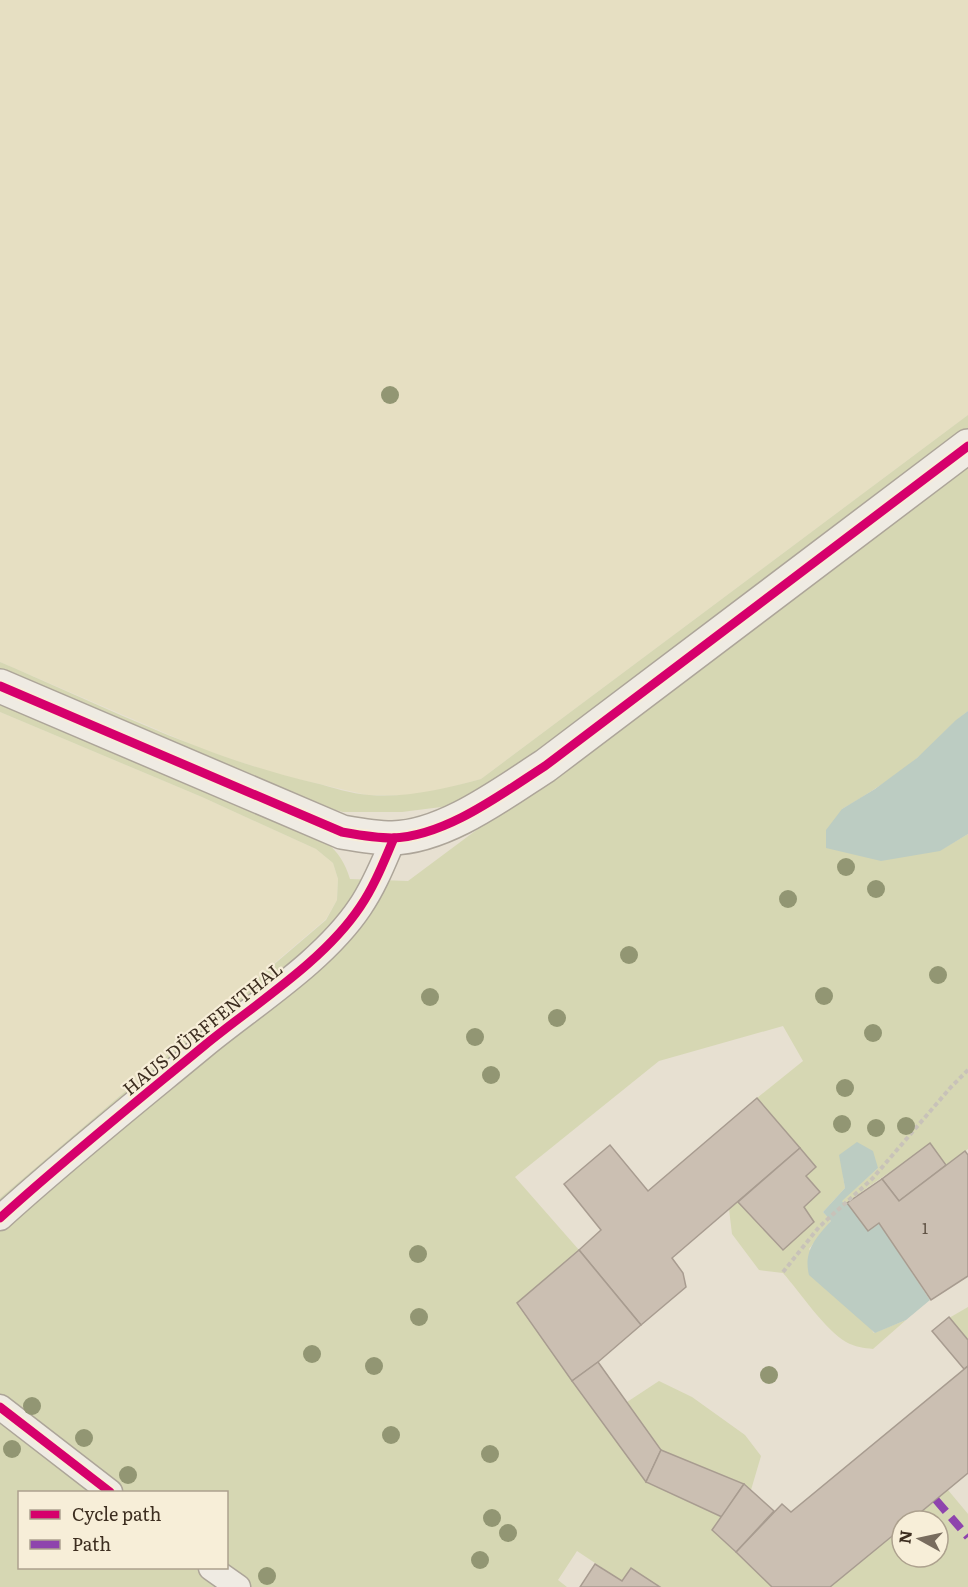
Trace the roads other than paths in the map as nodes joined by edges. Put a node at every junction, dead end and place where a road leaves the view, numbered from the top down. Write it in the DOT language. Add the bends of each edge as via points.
graph roads {
  1 [pos="968,446"];
  2 [pos="0,686"];
  3 [pos="394,838"];
  4 [pos="0,1218"];
  5 [pos="0,1407"];
  6 [pos="109,1491"];
  7 [pos="212,1569"];
  8 [pos="238,1587"];
  1 -- 3 [label="street" via="545,766 449,823"];
  2 -- 3 [label="street" via="342,832"];
  3 -- 4 [label="lane, HAUS DÜRFFENTHAL" via="360,908 314,959 206,1044"];
  5 -- 6 [label="lane"];
  7 -- 8 [label="lane"];
}
